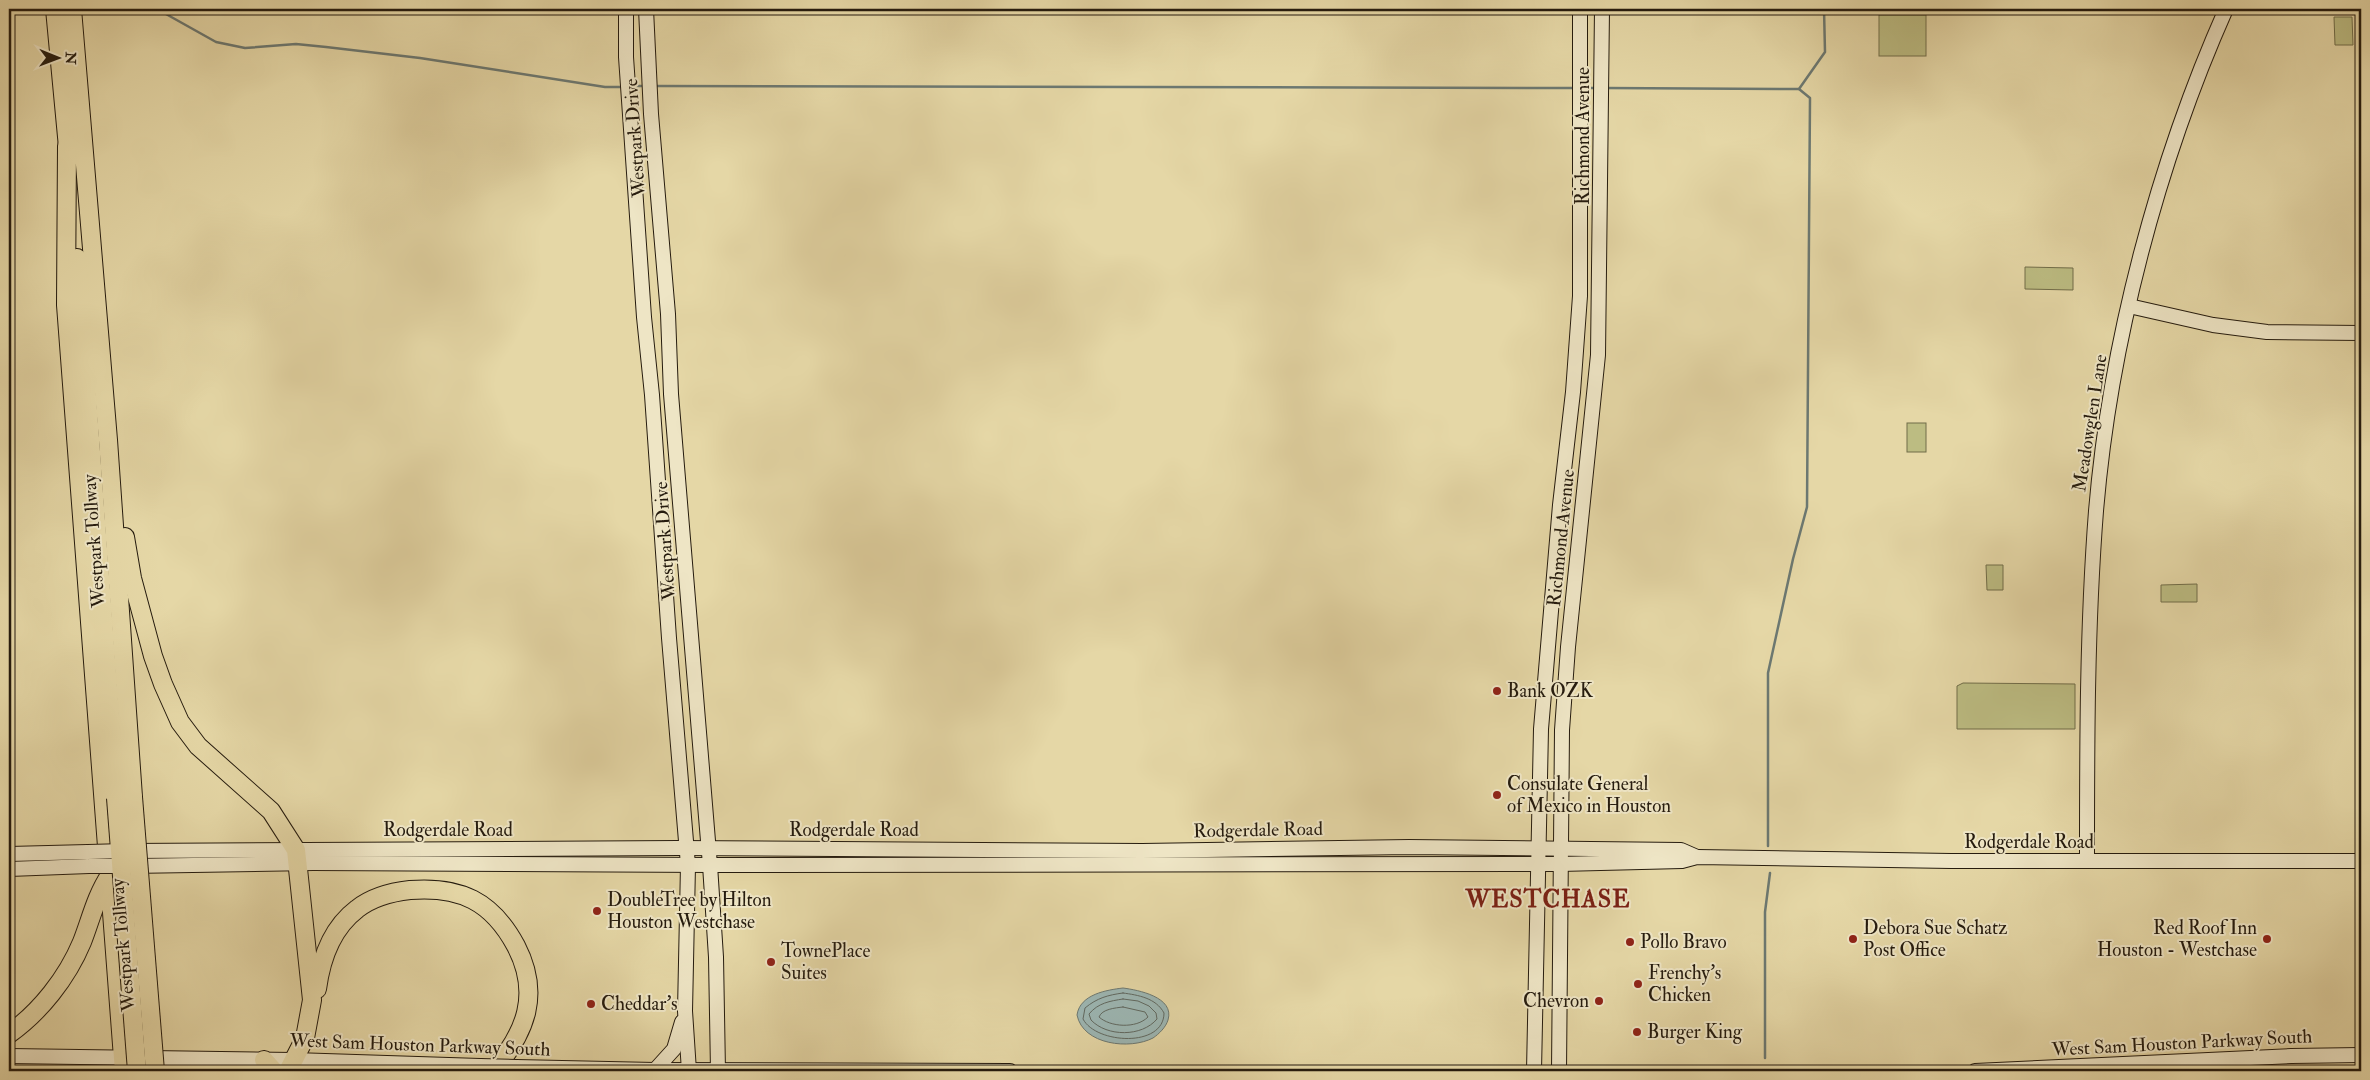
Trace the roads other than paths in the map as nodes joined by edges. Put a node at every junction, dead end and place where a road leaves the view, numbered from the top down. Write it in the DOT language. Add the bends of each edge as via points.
graph roads {
  1 [pos="626,9"];
  2 [pos="646,9"];
  3 [pos="1580,9"];
  4 [pos="1602,9"];
  5 [pos="2226,9"];
  6 [pos="64,16"];
  7 [pos="67,146"];
  8 [pos="1579,181"];
  9 [pos="1602,181"];
  10 [pos="1580,296"];
  11 [pos="1600,303"];
  12 [pos="2129,306"];
  13 [pos="2361,333"];
  14 [pos="108,440"];
  15 [pos="1566,454"];
  16 [pos="1589,456"];
  17 [pos="1553,592"];
  18 [pos="1574,594"];
  19 [pos="1542,729"];
  20 [pos="1562,730"];
  21 [pos="124,798"];
  22 [pos="1409,847"];
  23 [pos="438,848"];
  24 [pos="686,848"];
  25 [pos="709,848"];
  26 [pos="878,848"];
  27 [pos="1004,849"];
  28 [pos="1539,849"];
  29 [pos="1561,849"];
  30 [pos="1255,850"];
  31 [pos="67,852"];
  32 [pos="9,854"];
  33 [pos="297,857"];
  34 [pos="1142,857"];
  35 [pos="1697,857"];
  36 [pos="2087,860"];
  37 [pos="2361,861"];
  38 [pos="437,863"];
  39 [pos="688,864"];
  40 [pos="878,864"];
  41 [pos="1004,864"];
  42 [pos="1255,864"];
  43 [pos="1404,864"];
  44 [pos="1539,864"];
  45 [pos="1560,864"];
  46 [pos="710,865"];
  47 [pos="9,869"];
  48 [pos="110,875"];
  49 [pos="312,1000"];
  50 [pos="686,1011"];
  51 [pos="9,1034"];
  52 [pos="2361,1055"];
  53 [pos="9,1056"];
  54 [pos="124,1064"];
  55 [pos="269,1066"];
  56 [pos="291,1066"];
  57 [pos="487,1069"];
  58 [pos="718,1070"];
  59 [pos="137,1071"];
  60 [pos="155,1071"];
  61 [pos="656,1071"];
  62 [pos="689,1071"];
  63 [pos="759,1071"];
  64 [pos="1010,1071"];
  65 [pos="1534,1071"];
  66 [pos="1559,1071"];
  67 [pos="1975,1071"];
  1 -- 24 [label="main road, Westpark Drive" via="629,107"];
  2 -- 25 [label="main road, Westpark Drive" via="672,394"];
  3 -- 8 [label="main road, Richmond Avenue"];
  4 -- 9 [label="main road, Richmond Avenue"];
  5 -- 12 [label="main road, Meadowglen Lane" via="2172,155 2148,230"];
  6 -- 7 [label="highway, Westpark Tollway"];
  6 -- 14 [label="highway, Westpark Tollway"];
  7 -- 21 [label="highway, Westpark Tollway"];
  7 -- 48 [label="highway" via="66,305"];
  8 -- 9 [label="main road"];
  8 -- 10 [label="main road, Richmond Avenue"];
  9 -- 11 [label="main road, Richmond Avenue"];
  10 -- 11 [label="main road"];
  10 -- 15 [label="main road, Richmond Avenue"];
  11 -- 16 [label="main road, Richmond Avenue"];
  12 -- 13 [label="main road" via="2213,325 2267,332"];
  12 -- 36 [label="main road, Meadowglen Lane" via="2104,445 2097,509 2087,667"];
  14 -- 21 [label="highway, Westpark Tollway"];
  14 -- 33 [label="highway" via="132,578 153,656 172,705 198,746 259,798 286,832"];
  15 -- 16 [label="main road"];
  15 -- 17 [label="main road, Richmond Avenue"];
  16 -- 18 [label="main road, Richmond Avenue"];
  17 -- 18 [label="main road"];
  17 -- 19 [label="main road, Richmond Avenue"];
  18 -- 20 [label="main road, Richmond Avenue"];
  19 -- 20 [label="main road"];
  19 -- 28 [label="main road, Richmond Avenue"];
  20 -- 29 [label="main road, Richmond Avenue"];
  21 -- 59 [label="highway, Westpark Tollway, bridge"];
  21 -- 60 [label="highway, Westpark Tollway, bridge"];
  22 -- 28 [label="main road, Rodgerdale Road"];
  22 -- 30 [label="main road, Rodgerdale Road"];
  22 -- 43 [label="main road"];
  23 -- 24 [label="main road, Rodgerdale Road"];
  23 -- 33 [label="main road, Rodgerdale Road"];
  23 -- 38 [label="main road"];
  24 -- 25 [label="main road, Rodgerdale Road"];
  24 -- 39 [label="main road, Westpark Drive"];
  25 -- 26 [label="main road, Rodgerdale Road"];
  25 -- 46 [label="main road, Westpark Drive"];
  26 -- 27 [label="main road, Rodgerdale Road"];
  26 -- 40 [label="main road"];
  27 -- 34 [label="main road, Rodgerdale Road"];
  27 -- 41 [label="main road"];
  28 -- 29 [label="main road, Rodgerdale Road"];
  28 -- 44 [label="main road, Richmond Avenue"];
  29 -- 35 [label="main road, Rodgerdale Road" via="1681,850"];
  29 -- 45 [label="main road, Richmond Avenue"];
  30 -- 34 [label="main road, Rodgerdale Road"];
  30 -- 42 [label="main road"];
  31 -- 32 [label="main road, Rodgerdale Road"];
  31 -- 33 [label="main road, Rodgerdale Road, bridge"];
  31 -- 47 [label="main road" via="45,859 22,860"];
  33 -- 38 [label="main road, Rodgerdale Road"];
  33 -- 47 [label="main road, Rodgerdale Road, bridge"];
  33 -- 49 [label="highway"];
  34 -- 41 [label="main road, Rodgerdale Road"];
  34 -- 42 [label="main road, Rodgerdale Road"];
  35 -- 36 [label="main road, Rodgerdale Road"];
  35 -- 45 [label="main road, Rodgerdale Road" via="1682,861"];
  36 -- 37 [label="main road, Rodgerdale Road"];
  38 -- 39 [label="main road, Rodgerdale Road"];
  39 -- 46 [label="main road, Rodgerdale Road"];
  39 -- 50 [label="main road, Westpark Drive"];
  40 -- 41 [label="main road, Rodgerdale Road"];
  40 -- 46 [label="main road, Rodgerdale Road"];
  42 -- 43 [label="main road, Rodgerdale Road"];
  43 -- 44 [label="main road, Rodgerdale Road"];
  44 -- 45 [label="main road, Rodgerdale Road"];
  44 -- 65 [label="main road, Richmond Avenue"];
  45 -- 66 [label="main road, Richmond Avenue"];
  46 -- 58 [label="main road, Westpark Drive"];
  48 -- 51 [label="highway" via="98,894 81,945 67,970 46,999"];
  48 -- 54 [label="highway"];
  49 -- 56 [label="highway" via="306,1038"];
  49 -- 57 [label="highway" via="317,993 320,970 329,946 343,924 370,900 398,891 436,888 465,896 490,911 507,929 526,965 528,1008 521,1030 510,1051"];
  50 -- 61 [label="main road" via="674,1049"];
  50 -- 62 [label="main road, Westpark Drive"];
  52 -- 67 [label="main road, West Sam Houston Parkway South"];
  53 -- 54 [label="main road, West Sam Houston Parkway South"];
  54 -- 55 [label="main road, West Sam Houston Parkway South"];
  55 -- 56 [label="main road, West Sam Houston Parkway South"];
  56 -- 57 [label="main road, West Sam Houston Parkway South"];
  57 -- 61 [label="main road, West Sam Houston Parkway South, bridge"];
  58 -- 62 [label="main road, West Sam Houston Parkway South"];
  58 -- 63 [label="main road, West Sam Houston Parkway South"];
  61 -- 62 [label="main road, West Sam Houston Parkway South"];
  63 -- 64 [label="main road, West Sam Houston Parkway South"];
}
